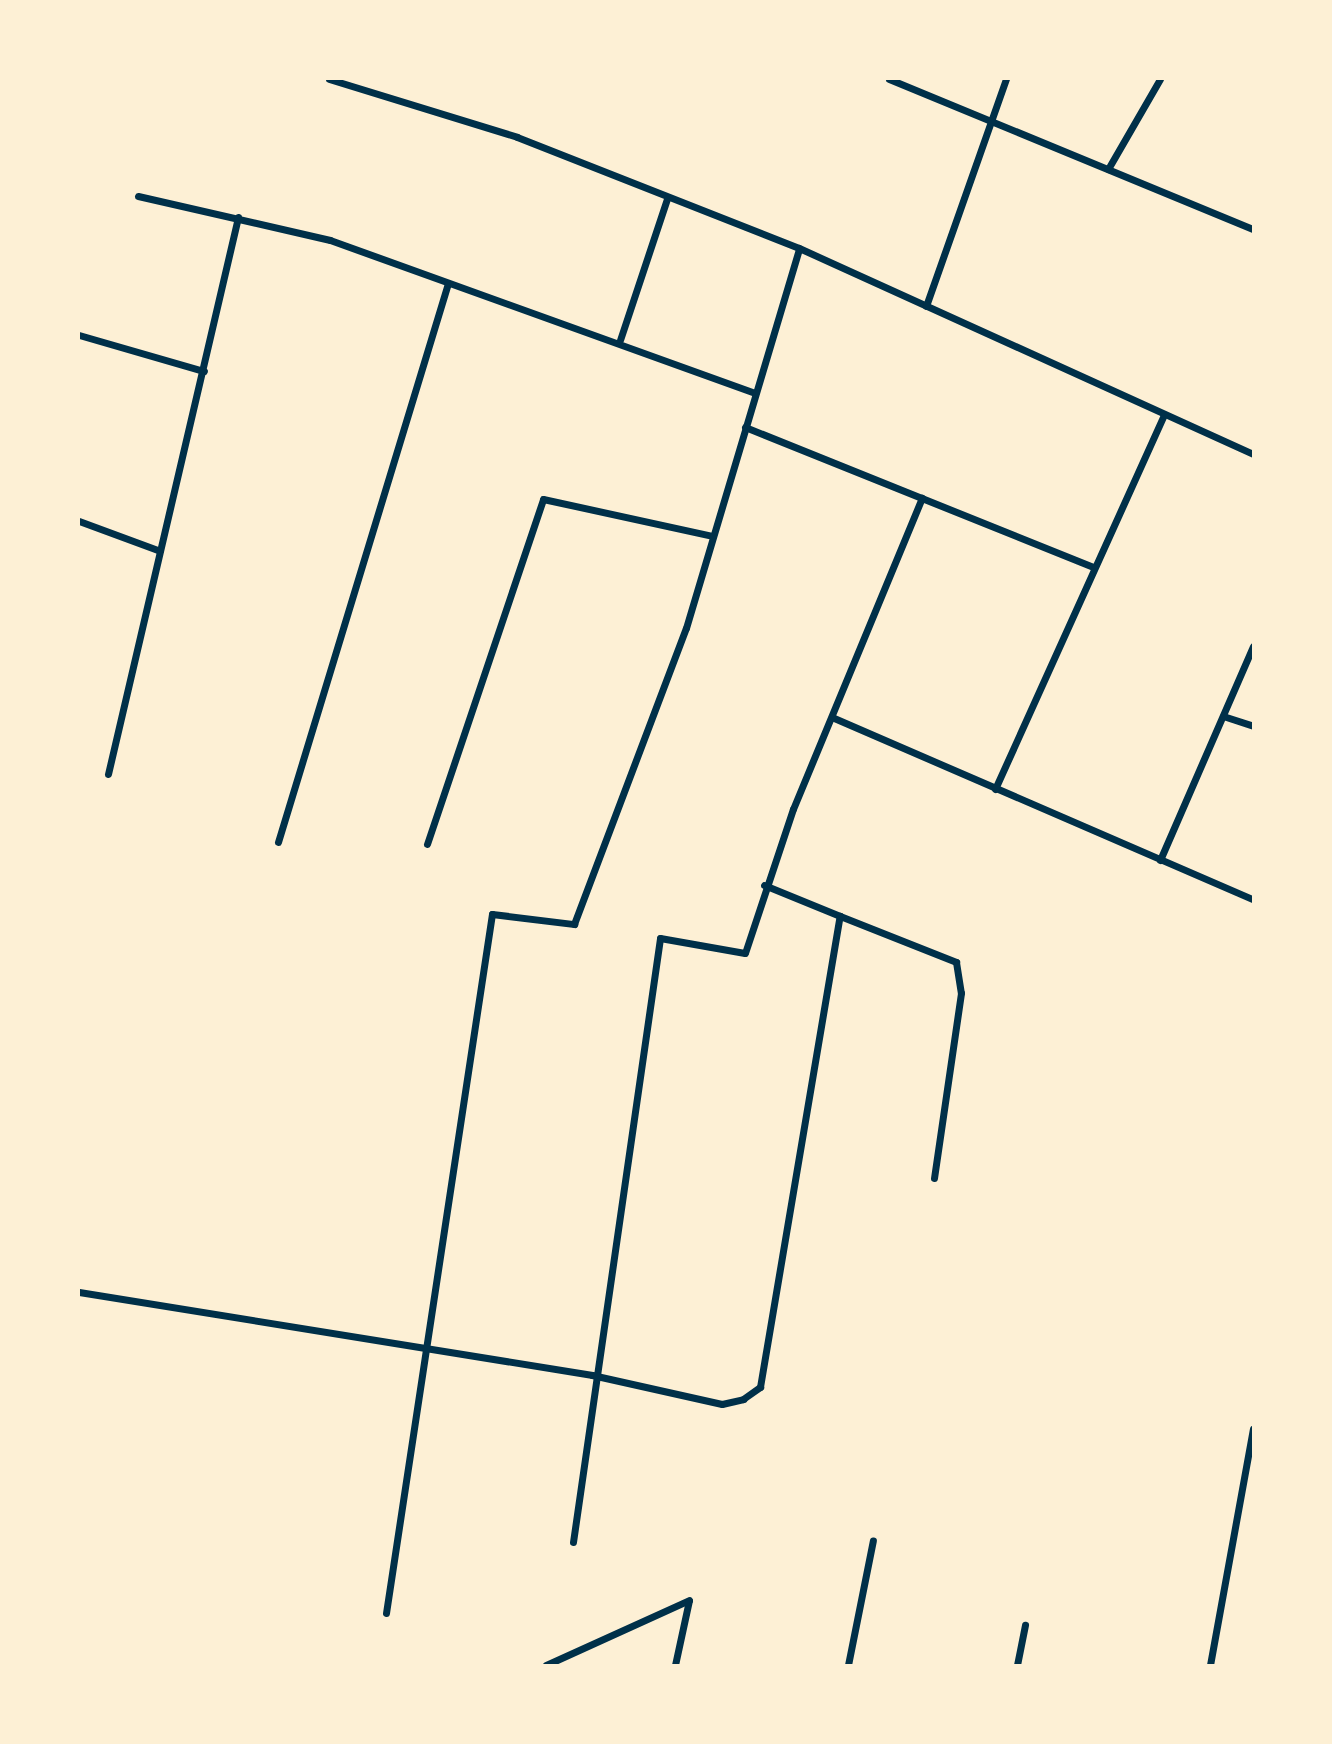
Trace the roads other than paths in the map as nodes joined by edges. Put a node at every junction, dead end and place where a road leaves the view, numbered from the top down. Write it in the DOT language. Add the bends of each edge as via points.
graph roads {
  1 [pos="329,79"];
  2 [pos="889,79"];
  3 [pos="1006,79"];
  4 [pos="1160,79"];
  5 [pos="992,121"];
  6 [pos="1108,169"];
  7 [pos="138,196"];
  8 [pos="667,199"];
  9 [pos="238,217"];
  10 [pos="1253,229"];
  11 [pos="799,248"];
  12 [pos="448,283"];
  13 [pos="926,306"];
  14 [pos="79,335"];
  15 [pos="620,340"];
  16 [pos="204,371"];
  17 [pos="754,393"];
  18 [pos="1164,414"];
  19 [pos="745,427"];
  20 [pos="1253,454"];
  21 [pos="922,498"];
  22 [pos="79,521"];
  23 [pos="712,536"];
  24 [pos="160,551"];
  25 [pos="1094,567"];
  26 [pos="1253,646"];
  27 [pos="1223,716"];
  28 [pos="834,718"];
  29 [pos="1253,726"];
  30 [pos="108,774"];
  31 [pos="995,789"];
  32 [pos="278,842"];
  33 [pos="427,844"];
  34 [pos="1160,860"];
  35 [pos="764,885"];
  36 [pos="1253,899"];
  37 [pos="841,916"];
  38 [pos="933,1178"];
  39 [pos="79,1292"];
  40 [pos="425,1347"];
  41 [pos="592,1375"];
  42 [pos="1253,1429"];
  43 [pos="873,1540"];
  44 [pos="573,1542"];
  45 [pos="386,1613"];
  46 [pos="1025,1625"];
  47 [pos="547,1665"];
  48 [pos="676,1665"];
  49 [pos="848,1665"];
  50 [pos="1017,1665"];
  51 [pos="1210,1665"];
  1 -- 8 [label="street" via="517,137"];
  2 -- 5 [label="street"];
  3 -- 5 [label="street"];
  4 -- 6 [label="street"];
  5 -- 6 [label="street"];
  5 -- 13 [label="street"];
  6 -- 10 [label="street"];
  7 -- 9 [label="street"];
  8 -- 11 [label="street"];
  8 -- 15 [label="street"];
  9 -- 12 [label="street" via="330,240"];
  9 -- 16 [label="street"];
  11 -- 13 [label="street"];
  11 -- 17 [label="street"];
  12 -- 15 [label="street"];
  12 -- 32 [label="street"];
  13 -- 18 [label="street"];
  14 -- 16 [label="street"];
  15 -- 17 [label="street"];
  16 -- 24 [label="street"];
  17 -- 19 [label="street"];
  18 -- 20 [label="street"];
  18 -- 25 [label="street"];
  19 -- 21 [label="street"];
  19 -- 23 [label="street"];
  21 -- 25 [label="street"];
  21 -- 28 [label="street"];
  22 -- 24 [label="street"];
  23 -- 33 [label="street" via="543,499"];
  23 -- 40 [label="street" via="686,628 574,924 492,914"];
  24 -- 30 [label="street"];
  25 -- 31 [label="street"];
  26 -- 27 [label="street"];
  27 -- 29 [label="street"];
  27 -- 34 [label="street"];
  28 -- 31 [label="street"];
  28 -- 35 [label="street"];
  31 -- 34 [label="street"];
  34 -- 36 [label="street"];
  35 -- 37 [label="street"];
  35 -- 41 [label="street" via="745,953 660,938"];
  37 -- 38 [label="street" via="956,962 961,993"];
  37 -- 41 [label="street" via="760,1387 722,1404"];
  39 -- 40 [label="street"];
  40 -- 41 [label="street"];
  40 -- 45 [label="street"];
  41 -- 44 [label="street"];
  42 -- 51 [label="street"];
  43 -- 49 [label="street"];
  46 -- 50 [label="street"];
  47 -- 48 [label="street" via="688,1600"];
}
